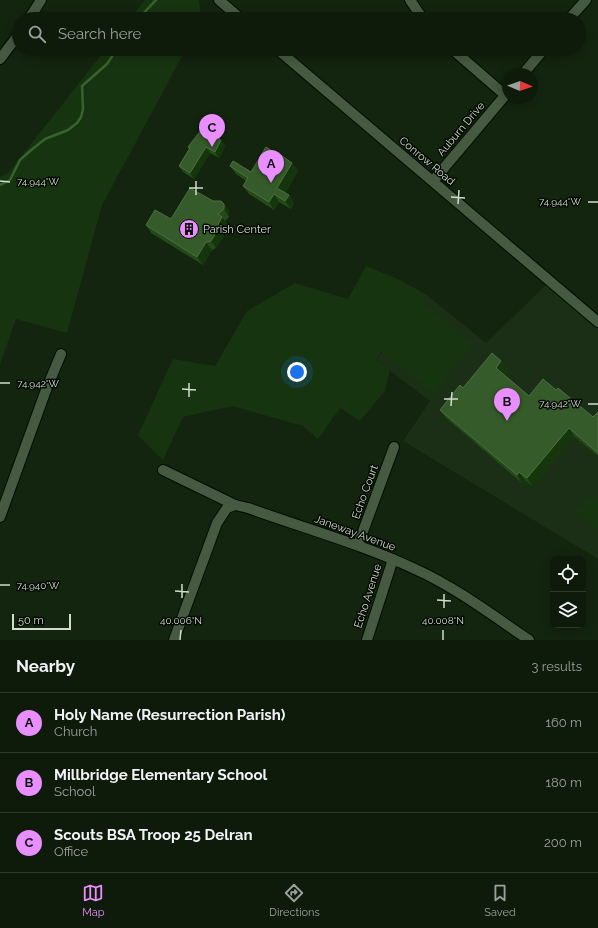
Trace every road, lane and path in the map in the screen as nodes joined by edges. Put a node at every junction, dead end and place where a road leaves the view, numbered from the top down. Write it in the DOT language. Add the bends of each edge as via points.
graph roads {
  1 [pos="41,0"];
  2 [pos="219,0"];
  3 [pos="410,0"];
  4 [pos="581,2"];
  5 [pos="33,12"];
  6 [pos="233,12"];
  7 [pos="418,12"];
  8 [pos="574,12"];
  9 [pos="12,43"];
  10 [pos="285,56"];
  11 [pos="460,56"];
  12 [pos="538,56"];
  13 [pos="0,59"];
  14 [pos="528,68"];
  15 [pos="502,91"];
  16 [pos="502,99"];
  17 [pos="433,181"];
  18 [pos="598,322"];
  19 [pos="61,354"];
  20 [pos="394,447"];
  21 [pos="163,470"];
  22 [pos="235,505"];
  23 [pos="0,517"];
  24 [pos="358,545"];
  25 [pos="393,559"];
  26 [pos="174,640"];
  27 [pos="366,640"];
  28 [pos="529,640"];
  1 -- 5 [label="street"];
  2 -- 6 [label="street"];
  3 -- 7 [label="street"];
  4 -- 8 [label="street"];
  9 -- 13 [label="street"];
  10 -- 17 [label="street, Conrow Road"];
  11 -- 15 [label="street"];
  12 -- 14 [label="street"];
  16 -- 17 [label="street, Auburn Drive"];
  17 -- 18 [label="street, Conrow Road"];
  19 -- 23 [label="street"];
  20 -- 24 [label="street, Echo Court"];
  21 -- 22 [label="street, Janeway Avenue"];
  22 -- 24 [label="street, Janeway Avenue"];
  22 -- 26 [label="street" via="227,508 217,523"];
  24 -- 25 [label="street, Janeway Avenue"];
  25 -- 27 [label="street, Echo Avenue"];
  25 -- 28 [label="street, Janeway Avenue" via="442,583"];
}
